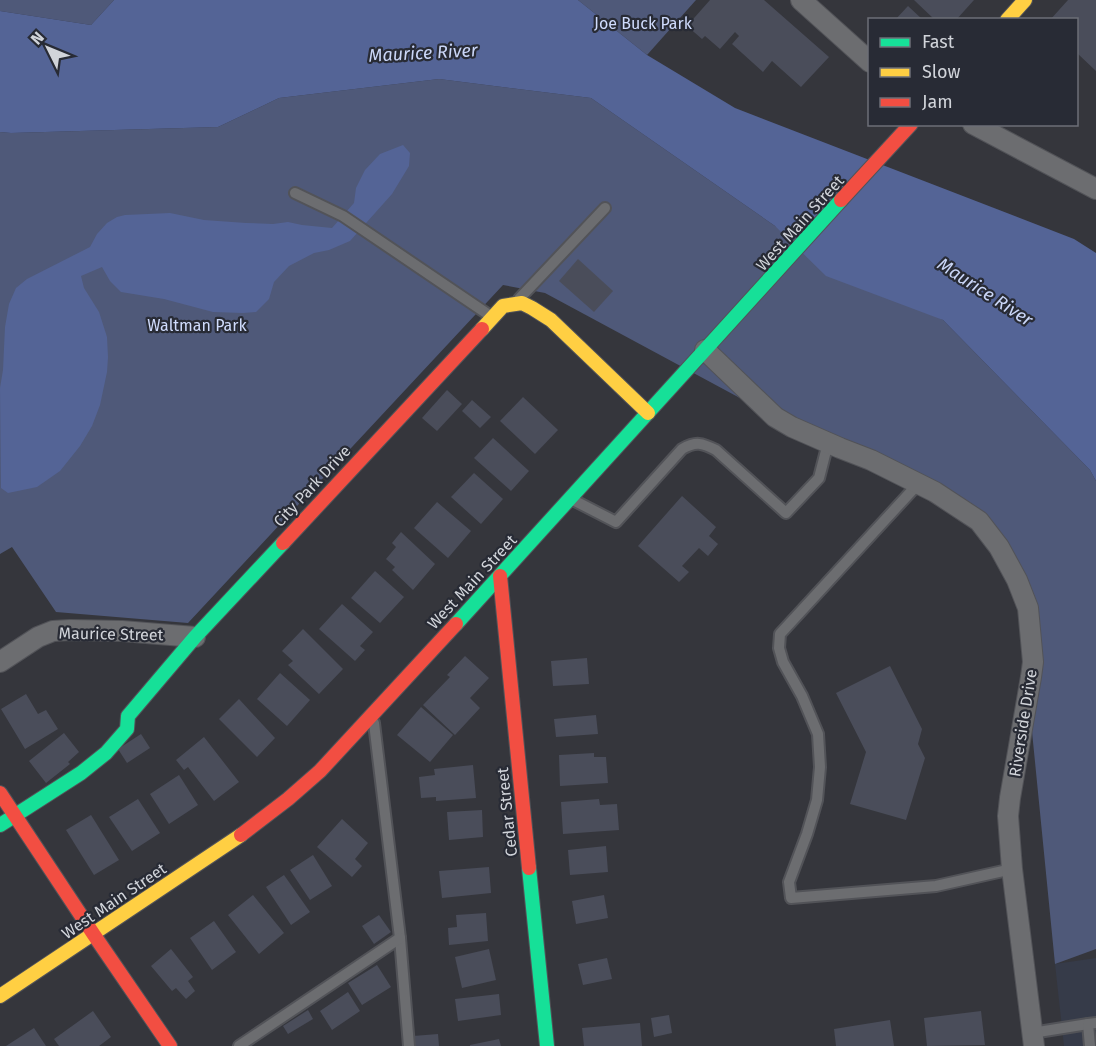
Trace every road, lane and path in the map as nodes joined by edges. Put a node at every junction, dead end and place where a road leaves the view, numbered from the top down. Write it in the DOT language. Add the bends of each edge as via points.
graph roads {
  1 [pos="801,0"];
  2 [pos="1025,0"];
  3 [pos="1009,18"];
  4 [pos="868,60"];
  5 [pos="909,126"];
  6 [pos="977,126"];
  7 [pos="1096,189"];
  8 [pos="295,193"];
  9 [pos="605,208"];
  10 [pos="515,303"];
  11 [pos="492,317"];
  12 [pos="705,350"];
  13 [pos="648,413"];
  14 [pos="828,443"];
  15 [pos="918,484"];
  16 [pos="570,499"];
  17 [pos="500,576"];
  18 [pos="195,637"];
  19 [pos="0,662"];
  20 [pos="373,714"];
  21 [pos="0,793"];
  22 [pos="15,816"];
  23 [pos="0,825"];
  24 [pos="1012,869"];
  25 [pos="94,935"];
  26 [pos="400,938"];
  27 [pos="0,996"];
  28 [pos="1092,1024"];
  29 [pos="1033,1039"];
  30 [pos="170,1046"];
  31 [pos="239,1046"];
  32 [pos="409,1046"];
  33 [pos="547,1046"];
  34 [pos="1090,1046"];
  1 -- 4 [label="street"];
  2 -- 3 [label="main road"];
  5 -- 12 [label="main road, West Main Street"];
  6 -- 7 [label="street"];
  8 -- 11 [label="lane" via="343,216"];
  9 -- 10 [label="lane"];
  10 -- 11 [label="main road, City Park Drive" via="503,306"];
  10 -- 13 [label="main road" via="551,320"];
  11 -- 18 [label="main road, City Park Drive"];
  12 -- 13 [label="main road, West Main Street"];
  12 -- 14 [label="street, Riverside Drive" via="776,417"];
  13 -- 16 [label="main road, West Main Street"];
  14 -- 15 [label="street, Riverside Drive"];
  14 -- 16 [label="lane" via="819,478 786,513 716,450 703,444 682,449 616,522"];
  15 -- 24 [label="street, Riverside Drive" via="979,521 999,547 1028,608 1033,663 1008,816"];
  15 -- 24 [label="lane" via="780,634 783,662 818,734 820,768 817,800 789,882 791,898 936,886"];
  16 -- 17 [label="main road, West Main Street"];
  17 -- 20 [label="main road, West Main Street"];
  17 -- 33 [label="main road, Cedar Street"];
  18 -- 19 [label="street, Maurice Street" via="53,631"];
  18 -- 22 [label="main road, City Park Drive" via="128,716 127,729 106,753"];
  20 -- 25 [label="main road, West Main Street" via="320,771 274,811"];
  20 -- 26 [label="lane"];
  21 -- 22 [label="main road"];
  22 -- 23 [label="main road"];
  22 -- 25 [label="main road"];
  24 -- 29 [label="street, Riverside Drive"];
  25 -- 27 [label="main road, West Main Street"];
  25 -- 30 [label="main road"];
  26 -- 31 [label="lane"];
  26 -- 32 [label="lane"];
  28 -- 29 [label="lane"];
  28 -- 34 [label="lane"];
}
